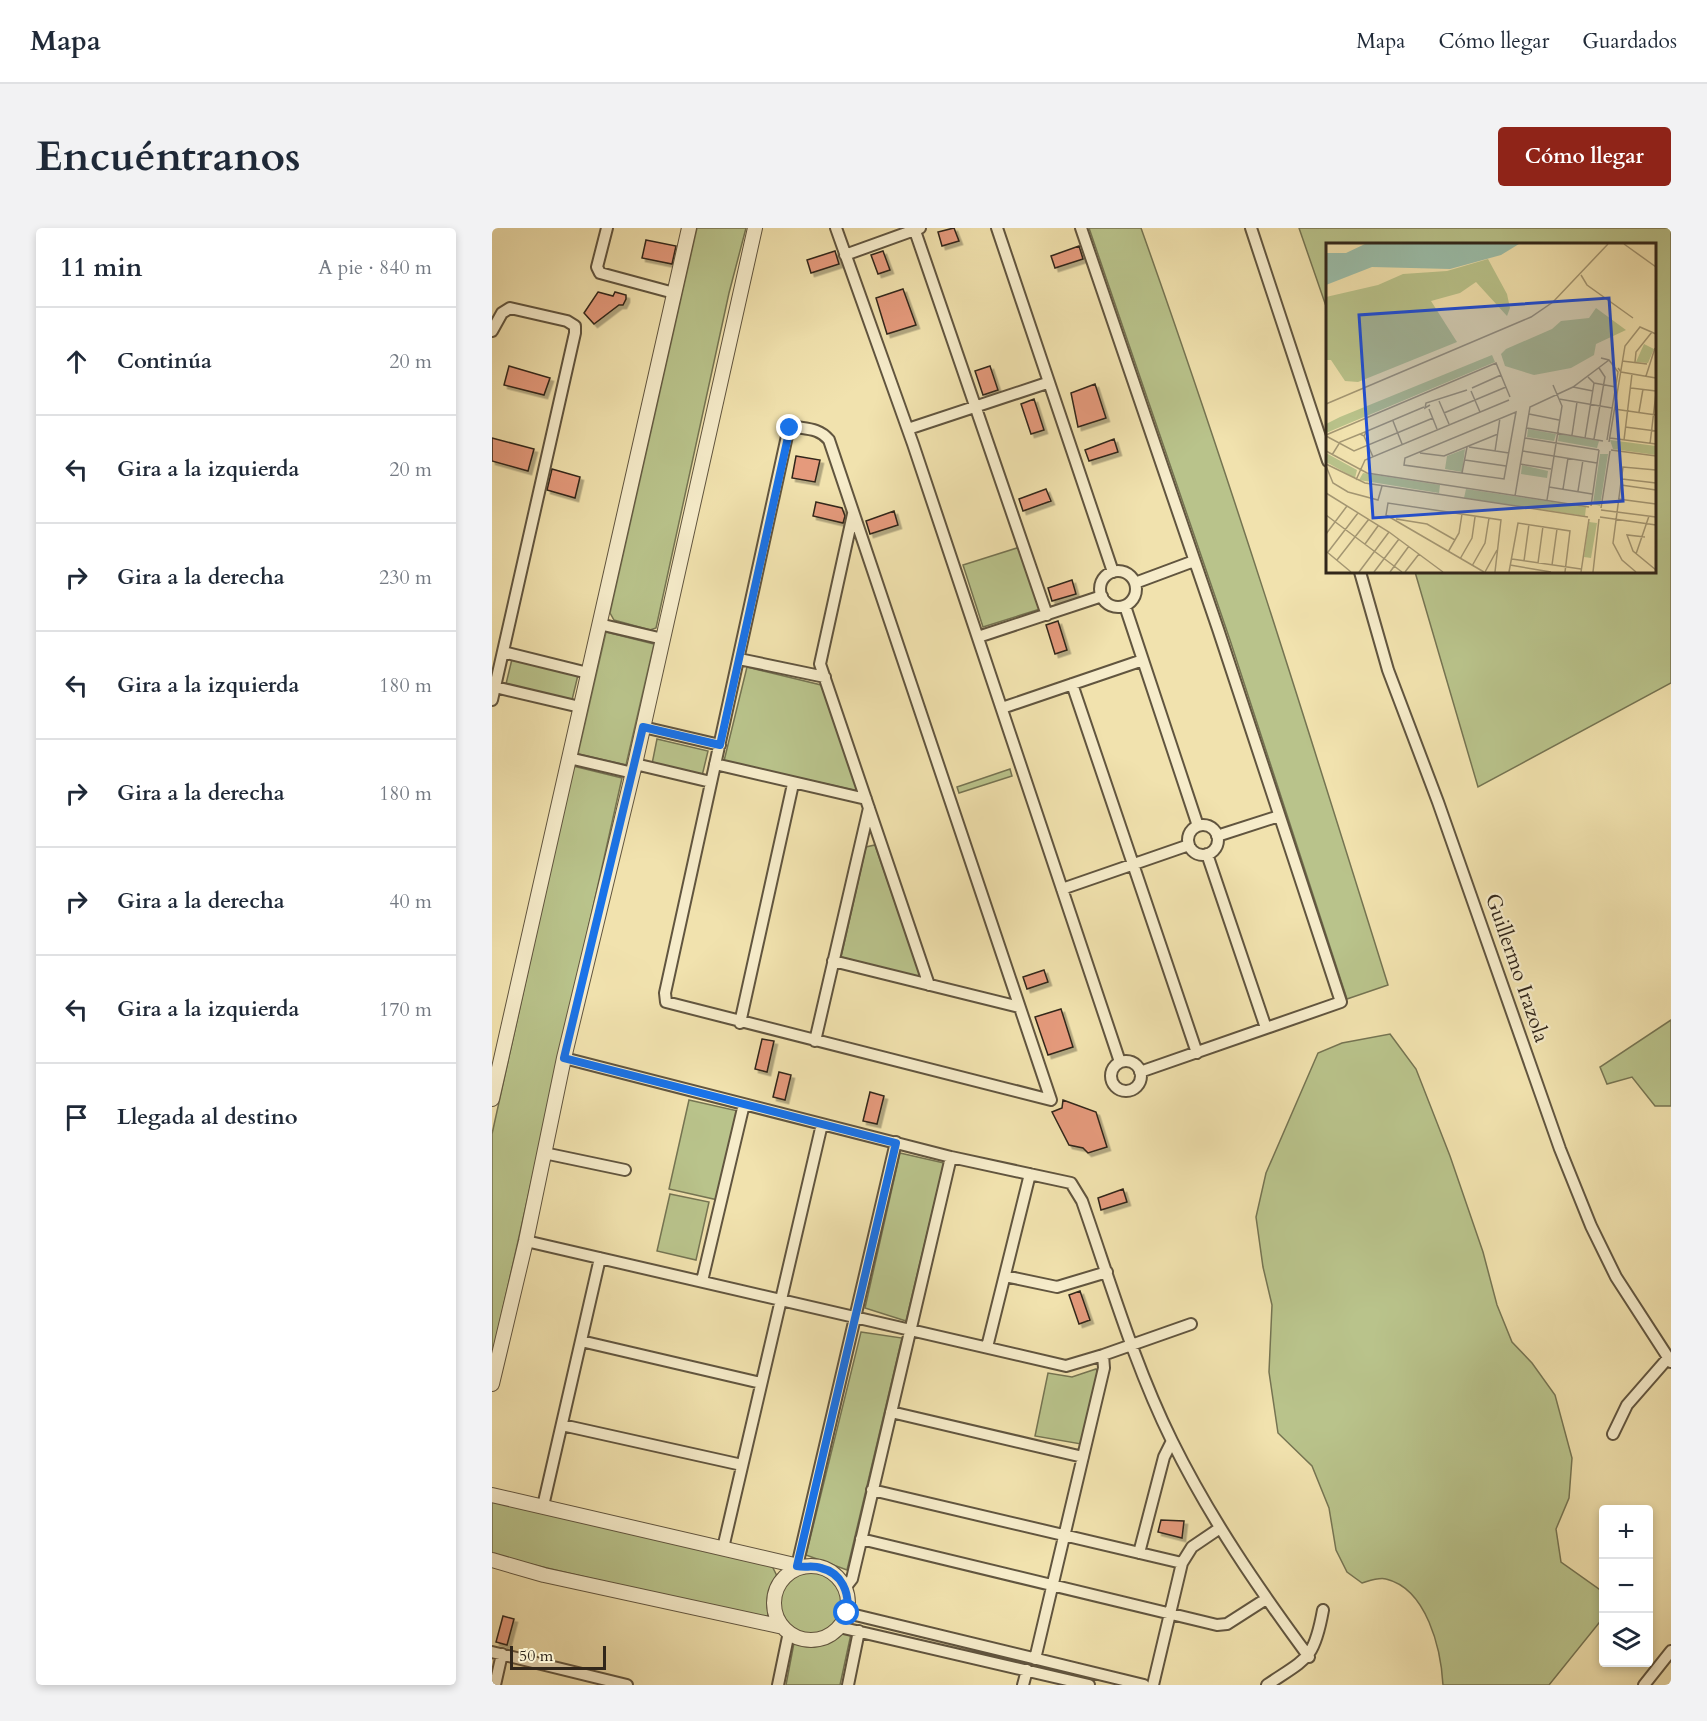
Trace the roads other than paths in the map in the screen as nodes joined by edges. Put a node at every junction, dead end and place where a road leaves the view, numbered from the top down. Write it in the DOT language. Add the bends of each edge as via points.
graph roads {
  1 [pos="607,228"];
  2 [pos="689,228"];
  3 [pos="755,228"];
  4 [pos="836,228"];
  5 [pos="997,228"];
  6 [pos="1081,228"];
  7 [pos="1251,228"];
  8 [pos="916,229"];
  9 [pos="845,255"];
  10 [pos="674,293"];
  11 [pos="492,331"];
  12 [pos="1047,383"];
  13 [pos="976,406"];
  14 [pos="908,429"];
  15 [pos="1326,455"];
  16 [pos="853,513"];
  17 [pos="1194,561"];
  18 [pos="1113,572"];
  19 [pos="1360,573"];
  20 [pos="1136,583"];
  21 [pos="1102,596"];
  22 [pos="1125,606"];
  23 [pos="1047,615"];
  24 [pos="599,624"];
  25 [pos="978,637"];
  26 [pos="663,639"];
  27 [pos="503,652"];
  28 [pos="739,659"];
  29 [pos="1143,660"];
  30 [pos="588,672"];
  31 [pos="825,677"];
  32 [pos="1072,684"];
  33 [pos="495,687"];
  34 [pos="492,700"];
  35 [pos="580,707"];
  36 [pos="1002,708"];
  37 [pos="643,727"];
  38 [pos="720,745"];
  39 [pos="569,758"];
  40 [pos="715,765"];
  41 [pos="634,768"];
  42 [pos="711,782"];
  43 [pos="793,784"];
  44 [pos="867,804"];
  45 [pos="1279,816"];
  46 [pos="1198,826"];
  47 [pos="1217,836"];
  48 [pos="1189,845"];
  49 [pos="1207,854"];
  50 [pos="1133,865"];
  51 [pos="1062,889"];
  52 [pos="833,961"];
  53 [pos="929,985"];
  54 [pos="1019,1007"];
  55 [pos="740,1023"];
  56 [pos="1266,1028"];
  57 [pos="815,1041"];
  58 [pos="1197,1053"];
  59 [pos="564,1058"];
  60 [pos="1120,1062"];
  61 [pos="1140,1072"];
  62 [pos="492,1099"];
  63 [pos="744,1104"];
  64 [pos="822,1124"];
  65 [pos="896,1143"];
  66 [pos="544,1153"];
  67 [pos="951,1156"];
  68 [pos="625,1170"];
  69 [pos="1030,1174"];
  70 [pos="526,1241"];
  71 [pos="600,1258"];
  72 [pos="1107,1272"];
  73 [pos="1005,1276"];
  74 [pos="702,1281"];
  75 [pos="781,1299"];
  76 [pos="856,1316"];
  77 [pos="1191,1324"];
  78 [pos="910,1329"];
  79 [pos="581,1341"];
  80 [pos="1131,1344"];
  81 [pos="987,1347"];
  82 [pos="1103,1356"];
  83 [pos="1669,1360"];
  84 [pos="761,1383"];
  85 [pos="492,1384"];
  86 [pos="891,1412"];
  87 [pos="562,1425"];
  88 [pos="1613,1434"];
  89 [pos="1172,1441"];
  90 [pos="1083,1457"];
  91 [pos="742,1465"];
  92 [pos="872,1490"];
  93 [pos="492,1495"];
  94 [pos="543,1506"];
  95 [pos="1220,1527"];
  96 [pos="1065,1534"];
  97 [pos="861,1539"];
  98 [pos="723,1548"];
  99 [pos="1139,1553"];
  100 [pos="492,1560"];
  101 [pos="1182,1563"];
  102 [pos="800,1566"];
  103 [pos="1053,1586"];
  104 [pos="845,1588"];
  105 [pos="1266,1599"];
  106 [pos="1323,1610"];
  107 [pos="847,1613"];
  108 [pos="1170,1615"];
  109 [pos="839,1627"];
  110 [pos="786,1630"];
  111 [pos="859,1631"];
  112 [pos="1671,1651"];
  113 [pos="497,1653"];
  114 [pos="1309,1657"];
  115 [pos="1035,1659"];
  116 [pos="1027,1670"];
  117 [pos="581,1680"];
  118 [pos="622,1684"];
  119 [pos="495,1685"];
  120 [pos="778,1685"];
  121 [pos="848,1685"];
  122 [pos="1023,1685"];
  123 [pos="1089,1685"];
  124 [pos="1144,1685"];
  125 [pos="1153,1685"];
  126 [pos="1267,1685"];
  127 [pos="1644,1685"];
  1 -- 10 [label="street" via="597,267 600,273"];
  2 -- 10 [label="street"];
  3 -- 26 [label="street"];
  4 -- 9 [label="street"];
  5 -- 12 [label="street"];
  6 -- 17 [label="street"];
  7 -- 15 [label="street"];
  8 -- 9 [label="street"];
  8 -- 13 [label="street"];
  9 -- 14 [label="street"];
  10 -- 24 [label="street"];
  11 -- 27 [label="street" via="510,308 575,326"];
  12 -- 13 [label="street"];
  12 -- 18 [label="street"];
  13 -- 14 [label="street"];
  13 -- 23 [label="street"];
  14 -- 25 [label="street"];
  16 -- 28 [label="street" via="829,440 814,430 790,428"];
  16 -- 31 [label="street" via="820,664"];
  16 -- 54 [label="street"];
  17 -- 20 [label="street"];
  17 -- 45 [label="street"];
  18 -- 20 [label="street" via="1127,573"];
  18 -- 21 [label="street" via="1102,581"];
  19 -- 83 [label="street, Guillermo Irazola" via="1388,670 1563,1157 1616,1276"];
  20 -- 22 [label="street" via="1134,598"];
  21 -- 22 [label="street" via="1113,606"];
  21 -- 23 [label="street"];
  22 -- 29 [label="street"];
  23 -- 25 [label="street"];
  24 -- 26 [label="street"];
  24 -- 30 [label="street"];
  25 -- 36 [label="street"];
  26 -- 37 [label="street"];
  27 -- 30 [label="street"];
  27 -- 33 [label="street"];
  28 -- 31 [label="street"];
  28 -- 38 [label="street"];
  29 -- 32 [label="street"];
  29 -- 46 [label="street"];
  30 -- 35 [label="street"];
  31 -- 44 [label="street"];
  32 -- 36 [label="street"];
  32 -- 50 [label="street"];
  33 -- 34 [label="street"];
  33 -- 35 [label="street"];
  35 -- 39 [label="street"];
  36 -- 51 [label="street"];
  37 -- 38 [label="street"];
  37 -- 41 [label="street"];
  38 -- 40 [label="street"];
  39 -- 41 [label="street"];
  39 -- 62 [label="street"];
  40 -- 42 [label="street"];
  40 -- 43 [label="street"];
  41 -- 42 [label="street"];
  41 -- 59 [label="street"];
  42 -- 55 [label="street" via="664,998 672,1006"];
  43 -- 44 [label="street"];
  43 -- 55 [label="street"];
  44 -- 52 [label="street"];
  44 -- 53 [label="street"];
  45 -- 47 [label="street"];
  45 -- 56 [label="street" via="1341,1002"];
  46 -- 47 [label="street" via="1210,826"];
  46 -- 48 [label="street" via="1190,833"];
  47 -- 49 [label="street" via="1216,847"];
  48 -- 49 [label="street" via="1198,854"];
  48 -- 50 [label="street"];
  49 -- 56 [label="street"];
  50 -- 51 [label="street"];
  50 -- 58 [label="street"];
  51 -- 60 [label="street"];
  52 -- 53 [label="street"];
  52 -- 57 [label="street"];
  53 -- 54 [label="street"];
  54 -- 57 [label="street" via="1051,1100"];
  55 -- 57 [label="street"];
  56 -- 58 [label="street"];
  58 -- 61 [label="street"];
  59 -- 63 [label="street"];
  59 -- 66 [label="street"];
  60 -- 61 [label="street" via="1134,1063"];
  60 -- 61 [label="street" via="1113,1068 1112,1078 1121,1090 1135,1088"];
  63 -- 64 [label="street"];
  63 -- 74 [label="street"];
  64 -- 65 [label="street"];
  64 -- 75 [label="street"];
  65 -- 67 [label="street"];
  65 -- 76 [label="street"];
  66 -- 68 [label="street"];
  66 -- 70 [label="street"];
  67 -- 69 [label="street"];
  67 -- 78 [label="street"];
  69 -- 72 [label="street" via="1071,1183 1077,1189"];
  69 -- 73 [label="street"];
  70 -- 71 [label="street"];
  70 -- 85 [label="street"];
  71 -- 74 [label="street"];
  71 -- 79 [label="street"];
  72 -- 73 [label="street" via="1057,1287"];
  72 -- 80 [label="street"];
  73 -- 81 [label="street"];
  74 -- 75 [label="street"];
  75 -- 76 [label="street"];
  75 -- 84 [label="street"];
  76 -- 78 [label="street"];
  76 -- 102 [label="street"];
  77 -- 80 [label="street"];
  78 -- 81 [label="street"];
  78 -- 86 [label="street"];
  79 -- 84 [label="street"];
  79 -- 87 [label="street"];
  80 -- 82 [label="street"];
  80 -- 89 [label="street"];
  81 -- 82 [label="street" via="1066,1366"];
  82 -- 90 [label="street" via="1104,1368"];
  83 -- 88 [label="street" via="1627,1406"];
  84 -- 91 [label="street"];
  86 -- 90 [label="street"];
  86 -- 92 [label="street"];
  87 -- 91 [label="street"];
  87 -- 94 [label="street"];
  89 -- 95 [label="street"];
  89 -- 99 [label="street" via="1164,1457"];
  90 -- 96 [label="street"];
  91 -- 98 [label="street"];
  92 -- 96 [label="street"];
  92 -- 97 [label="street"];
  93 -- 94 [label="street"];
  94 -- 98 [label="street"];
  95 -- 101 [label="street" via="1192,1547"];
  95 -- 105 [label="street"];
  96 -- 99 [label="street"];
  96 -- 103 [label="street"];
  97 -- 103 [label="street"];
  97 -- 104 [label="street" via="852,1579"];
  98 -- 102 [label="street"];
  99 -- 101 [label="street"];
  100 -- 110 [label="street"];
  101 -- 108 [label="street"];
  102 -- 104 [label="street" via="827,1570"];
  102 -- 110 [label="street" via="777,1588 775,1612"];
  103 -- 108 [label="street"];
  103 -- 115 [label="street"];
  104 -- 107 [label="street"];
  105 -- 108 [label="street" via="1227,1624 1217,1626"];
  105 -- 114 [label="street"];
  106 -- 114 [label="street"];
  107 -- 109 [label="street"];
  107 -- 115 [label="street"];
  108 -- 125 [label="street"];
  109 -- 110 [label="street" via="827,1637 811,1640"];
  109 -- 111 [label="street"];
  110 -- 120 [label="street"];
  111 -- 116 [label="street"];
  111 -- 121 [label="street"];
  112 -- 127 [label="street"];
  113 -- 117 [label="street"];
  113 -- 119 [label="street"];
  114 -- 126 [label="street"];
  115 -- 124 [label="street"];
  116 -- 122 [label="street"];
  116 -- 123 [label="street"];
  117 -- 118 [label="street"];
}
